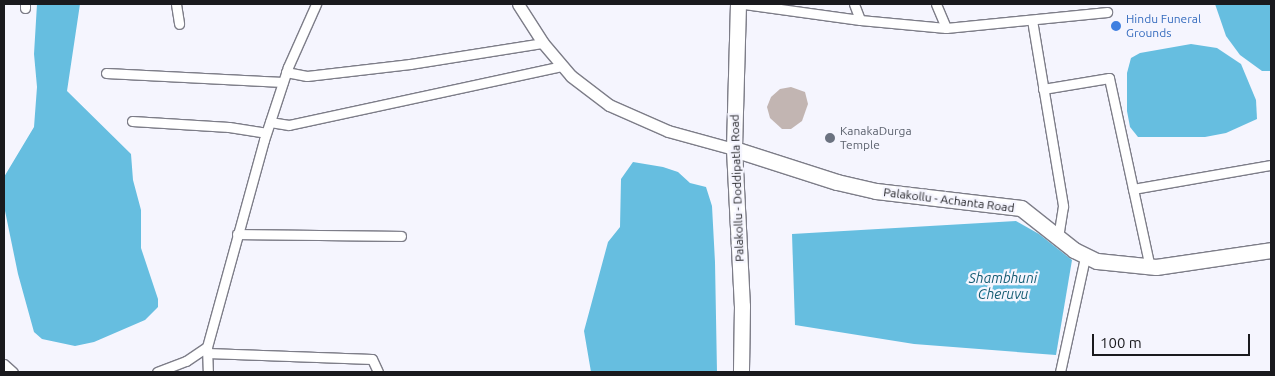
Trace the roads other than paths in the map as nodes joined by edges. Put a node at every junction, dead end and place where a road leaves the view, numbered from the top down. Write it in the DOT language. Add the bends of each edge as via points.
graph roads {
  1 [pos="176,4"];
  2 [pos="316,4"];
  3 [pos="518,4"];
  4 [pos="738,4"];
  5 [pos="744,4"];
  6 [pos="854,4"];
  7 [pos="936,4"];
  8 [pos="1107,12"];
  9 [pos="860,20"];
  10 [pos="1032,20"];
  11 [pos="179,24"];
  12 [pos="946,28"];
  13 [pos="543,43"];
  14 [pos="562,66"];
  15 [pos="286,72"];
  16 [pos="106,73"];
  17 [pos="283,82"];
  18 [pos="1043,89"];
  19 [pos="132,121"];
  20 [pos="270,122"];
  21 [pos="266,133"];
  22 [pos="734,149"];
  23 [pos="1271,165"];
  24 [pos="1134,190"];
  25 [pos="237,234"];
  26 [pos="401,236"];
  27 [pos="1058,236"];
  28 [pos="1271,250"];
  29 [pos="1085,257"];
  30 [pos="1150,267"];
  31 [pos="207,350"];
  32 [pos="4,364"];
  33 [pos="13,372"];
  34 [pos="157,372"];
  35 [pos="208,372"];
  36 [pos="378,372"];
  37 [pos="741,372"];
  38 [pos="1060,372"];
  1 -- 11 [label="street"];
  2 -- 15 [label="street"];
  3 -- 13 [label="street"];
  4 -- 22 [label="main road, Palakollu - Doddipatla Road"];
  5 -- 9 [label="street"];
  6 -- 9 [label="street"];
  7 -- 12 [label="street"];
  8 -- 10 [label="street"];
  9 -- 12 [label="street"];
  10 -- 12 [label="street"];
  10 -- 18 [label="street"];
  13 -- 14 [label="street"];
  13 -- 15 [label="street" via="316,75"];
  14 -- 20 [label="street" via="289,125"];
  14 -- 22 [label="street" via="570,76 609,105 668,131"];
  15 -- 17 [label="street"];
  16 -- 17 [label="street"];
  17 -- 20 [label="street"];
  18 -- 24 [label="street" via="1109,78"];
  18 -- 27 [label="street" via="1063,206"];
  19 -- 21 [label="street" via="229,127"];
  20 -- 21 [label="street"];
  21 -- 25 [label="street"];
  22 -- 27 [label="main road, Palakollu - Achanta Road" via="876,191 1021,208"];
  22 -- 37 [label="main road, Palakollu - Doddipatla Road" via="742,306"];
  23 -- 24 [label="street"];
  24 -- 30 [label="street"];
  25 -- 26 [label="street"];
  25 -- 31 [label="street"];
  27 -- 29 [label="main road, Palakollu - Achanta Road"];
  28 -- 30 [label="main road, Palakollu - Achanta Road" via="1185,265"];
  29 -- 30 [label="main road, Palakollu - Achanta Road"];
  29 -- 38 [label="street"];
  31 -- 34 [label="street"];
  31 -- 35 [label="street"];
  31 -- 36 [label="street" via="372,359"];
  32 -- 33 [label="street"];
}
